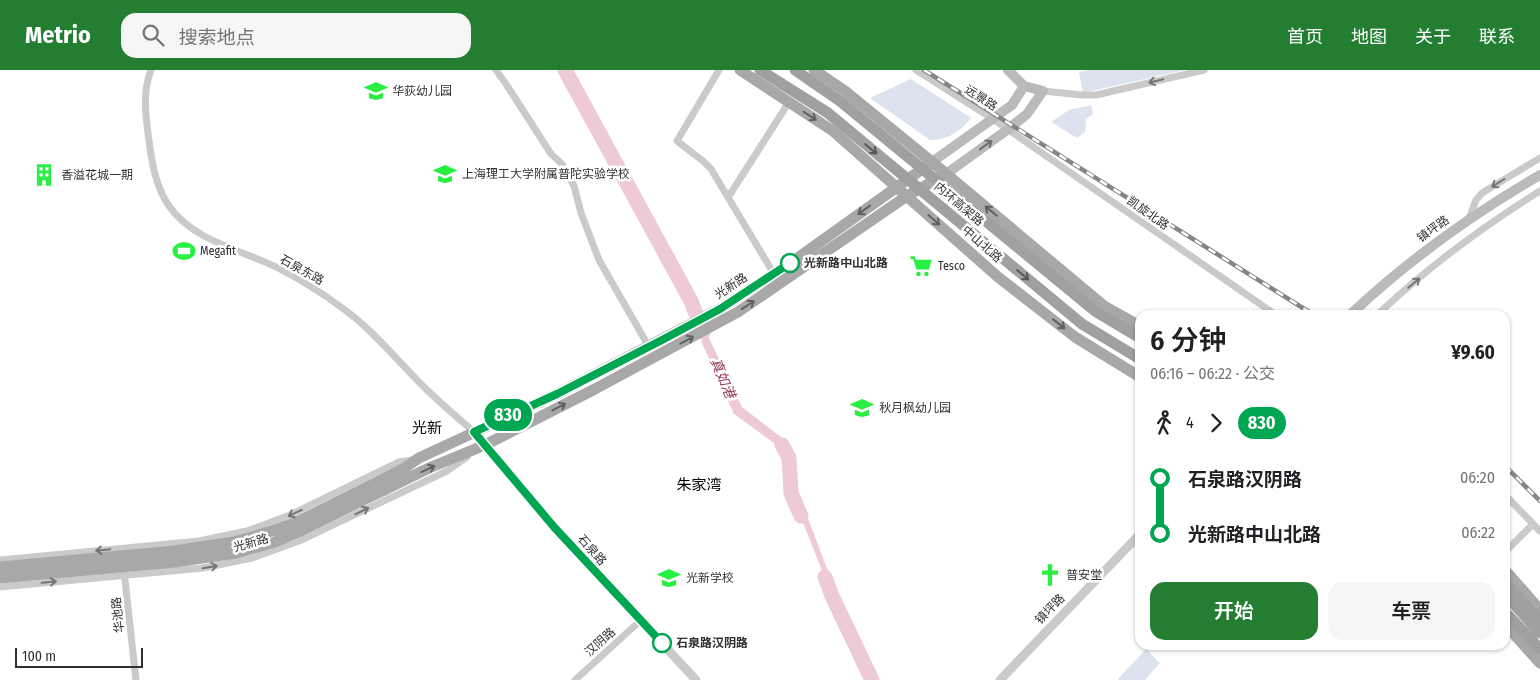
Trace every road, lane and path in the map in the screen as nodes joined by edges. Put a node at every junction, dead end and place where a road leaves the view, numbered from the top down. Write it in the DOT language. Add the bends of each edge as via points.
graph roads {
  1 [pos="151,70"];
  2 [pos="496,70"];
  3 [pos="719,70"];
  4 [pos="740,70"];
  5 [pos="760,70"];
  6 [pos="795,70"];
  7 [pos="814,70"];
  8 [pos="916,70"];
  9 [pos="1008,70"];
  10 [pos="1204,70"];
  11 [pos="1024,86"];
  12 [pos="1043,91"];
  13 [pos="789,102"];
  14 [pos="993,119"];
  15 [pos="1007,130"];
  16 [pos="1540,158"];
  17 [pos="932,162"];
  18 [pos="946,174"];
  19 [pos="1540,175"];
  20 [pos="896,187"];
  21 [pos="1540,192"];
  22 [pos="728,196"];
  23 [pos="907,196"];
  24 [pos="1469,219"];
  25 [pos="774,274"];
  26 [pos="1269,310"];
  27 [pos="1356,310"];
  28 [pos="1383,310"];
  29 [pos="1135,323"];
  30 [pos="1135,335"];
  31 [pos="665,345"];
  32 [pos="649,347"];
  33 [pos="1135,356"];
  34 [pos="1135,374"];
  35 [pos="474,432"];
  36 [pos="484,445"];
  37 [pos="420,458"];
  38 [pos="382,485"];
  39 [pos="1510,500"];
  40 [pos="1533,524"];
  41 [pos="1540,531"];
  42 [pos="1135,539"];
  43 [pos="1510,547"];
  44 [pos="122,548"];
  45 [pos="0,560"];
  46 [pos="0,568"];
  47 [pos="125,575"];
  48 [pos="1510,576"];
  49 [pos="0,578"];
  50 [pos="0,586"];
  51 [pos="1510,588"];
  52 [pos="1510,600"];
  53 [pos="1540,610"];
  54 [pos="1510,617"];
  55 [pos="1540,620"];
  56 [pos="640,621"];
  57 [pos="1510,630"];
  58 [pos="1540,633"];
  59 [pos="1540,649"];
  60 [pos="1540,663"];
  61 [pos="136,680"];
  62 [pos="575,680"];
  63 [pos="696,680"];
  64 [pos="1000,680"];
  1 -- 35 [label="street, 石泉东路" via="146,94 151,156 168,205 183,222 204,236 280,269 343,308"];
  2 -- 32 [label="street" via="551,154 562,164 574,186 599,260"];
  3 -- 22 [label="street" via="677,141 711,169"];
  4 -- 13 [label="main road, 中山北路"];
  5 -- 33 [label="highway, 内环高架路, one-way, bridge" via="828,113 1082,324"];
  6 -- 30 [label="highway, 内环高架路, bridge" via="840,101 1096,311"];
  7 -- 17 [label="main road"];
  8 -- 14 [label="street, 远景路"];
  9 -- 11 [label="main road"];
  10 -- 12 [label="street, one-way" via="1096,95"];
  11 -- 12 [label="main road"];
  11 -- 14 [label="main road, 光新路" via="1012,106"];
  12 -- 15 [label="main road, 光新路" via="1027,114"];
  13 -- 20 [label="main road, 中山北路, one-way" via="833,131"];
  13 -- 22 [label="street"];
  14 -- 15 [label="street, 远景路"];
  14 -- 17 [label="main road, 光新路"];
  18 -- 15 [label="main road, 光新路, one-way"];
  15 -- 26 [label="street, 凯旋北路"];
  16 -- 24 [label="street, one-way" via="1482,193"];
  17 -- 18 [label="main road"];
  17 -- 20 [label="main road, 光新路"];
  18 -- 23 [label="main road, 光新路"];
  29 -- 18 [label="main road, one-way" via="1104,306"];
  19 -- 24 [label="main road, 镇坪路"];
  20 -- 23 [label="main road, 中山北路"];
  20 -- 25 [label="main road, 光新路, one-way"];
  28 -- 21 [label="street, one-way" via="1467,240"];
  22 -- 25 [label="street"];
  31 -- 23 [label="main road, 光新路, one-way" via="738,312"];
  23 -- 34 [label="main road, 中山北路, one-way" via="998,277 1075,337"];
  24 -- 27 [label="main road, 镇坪路" via="1404,266"];
  25 -- 31 [label="main road, 光新路"];
  31 -- 32 [label="main road, 光新路"];
  36 -- 31 [label="main road, 光新路, one-way" via="594,389"];
  32 -- 35 [label="main road, 光新路"];
  35 -- 36 [label="street, 石泉路"];
  35 -- 37 [label="main road, 光新路"];
  38 -- 36 [label="main road, 光新路, one-way"];
  47 -- 36 [label="street, 光新路, one-way" via="212,567 274,551 447,470"];
  36 -- 56 [label="street, 石泉路"];
  37 -- 38 [label="main road, 光新路"];
  37 -- 44 [label="street, 光新路, one-way" via="399,462 261,527 199,541"];
  38 -- 46 [label="main road, 光新路, bridge" via="295,523 234,542"];
  38 -- 49 [label="main road, 光新路, bridge" via="298,532 236,553 175,562"];
  39 -- 40 [label="street"];
  40 -- 41 [label="street"];
  40 -- 43 [label="street"];
  42 -- 64 [label="street, 镇坪路"];
  44 -- 45 [label="street, 光新路, one-way"];
  44 -- 47 [label="street, 华池路"];
  50 -- 47 [label="street, 光新路, one-way"];
  47 -- 61 [label="street, 华池路"];
  48 -- 53 [label="main road"];
  51 -- 55 [label="highway"];
  52 -- 58 [label="highway"];
  54 -- 59 [label="highway"];
  56 -- 62 [label="street, 汉阴路"];
  56 -- 63 [label="street, 石泉路"];
  57 -- 60 [label="main road"];
}
